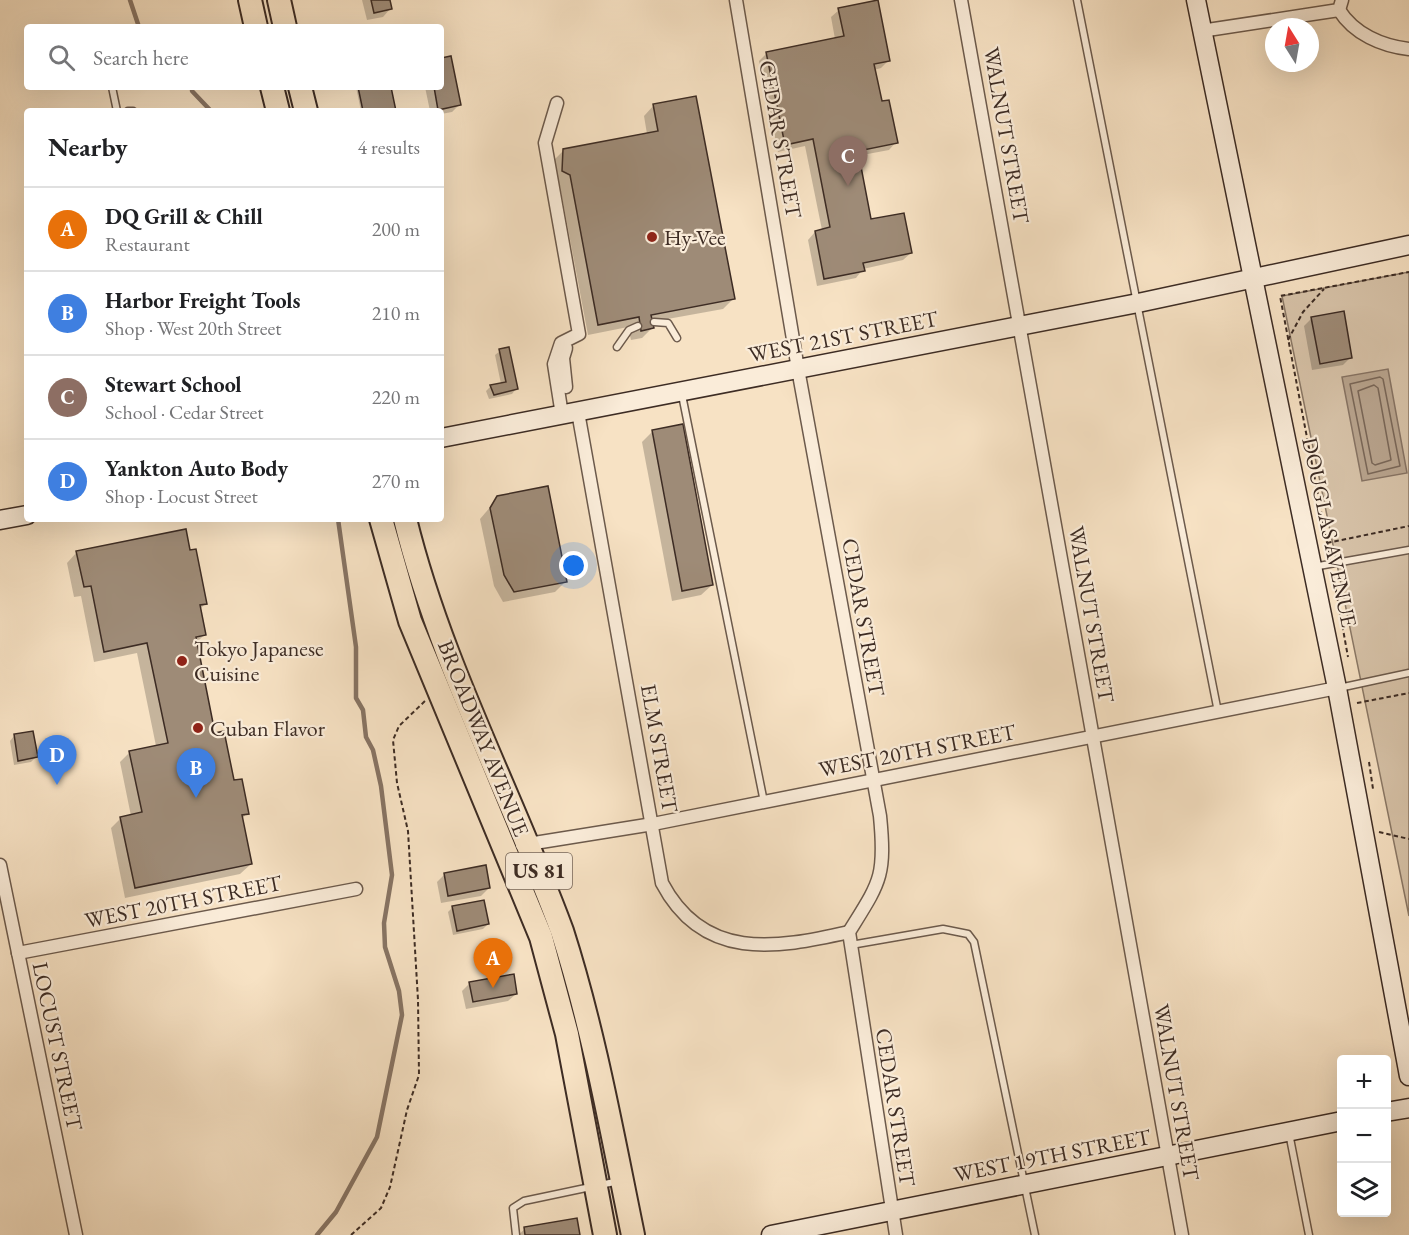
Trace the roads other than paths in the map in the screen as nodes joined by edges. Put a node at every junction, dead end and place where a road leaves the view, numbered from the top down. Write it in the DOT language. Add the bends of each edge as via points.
graph roads {
  1 [pos="250,0"];
  2 [pos="279,0"];
  3 [pos="736,0"];
  4 [pos="961,0"];
  5 [pos="1077,0"];
  6 [pos="1196,0"];
  7 [pos="1340,5"];
  8 [pos="255,24"];
  9 [pos="284,24"];
  10 [pos="1201,31"];
  11 [pos="1409,49"];
  12 [pos="113,90"];
  13 [pos="273,90"];
  14 [pos="301,90"];
  15 [pos="557,103"];
  16 [pos="116,108"];
  17 [pos="277,108"];
  18 [pos="305,108"];
  19 [pos="1409,245"];
  20 [pos="1253,277"];
  21 [pos="1138,303"];
  22 [pos="654,322"];
  23 [pos="638,326"];
  24 [pos="1019,326"];
  25 [pos="677,338"];
  26 [pos="617,347"];
  27 [pos="798,369"];
  28 [pos="681,391"];
  29 [pos="570,413"];
  30 [pos="444,437"];
  31 [pos="24,516"];
  32 [pos="0,520"];
  33 [pos="382,522"];
  34 [pos="406,522"];
  35 [pos="1409,550"];
  36 [pos="1312,567"];
  37 [pos="1409,673"];
  38 [pos="1337,688"];
  39 [pos="1218,712"];
  40 [pos="1093,737"];
  41 [pos="872,781"];
  42 [pos="764,802"];
  43 [pos="652,824"];
  44 [pos="528,844"];
  45 [pos="504,848"];
  46 [pos="0,865"];
  47 [pos="356,889"];
  48 [pos="850,939"];
  49 [pos="18,953"];
  50 [pos="1409,1076"];
  51 [pos="1409,1108"];
  52 [pos="1391,1111"];
  53 [pos="1337,1122"];
  54 [pos="1289,1132"];
  55 [pos="1168,1157"];
  56 [pos="621,1180"];
  57 [pos="596,1185"];
  58 [pos="1024,1185"];
  59 [pos="891,1212"];
  60 [pos="76,1235"];
  61 [pos="516,1235"];
  62 [pos="605,1235"];
  63 [pos="633,1235"];
  64 [pos="771,1235"];
  65 [pos="896,1235"];
  66 [pos="1035,1235"];
  67 [pos="1182,1235"];
  68 [pos="1309,1235"];
  1 -- 8 [label="highway"];
  2 -- 9 [label="highway"];
  3 -- 27 [label="street, CEDAR STREET"];
  4 -- 24 [label="street, WALNUT STREET"];
  5 -- 21 [label="lane"];
  6 -- 10 [label="street, DOUGLAS AVENUE"];
  7 -- 10 [label="street"];
  7 -- 11 [label="street" via="1350,24 1370,37 1390,47"];
  10 -- 20 [label="street, DOUGLAS AVENUE"];
  12 -- 16 [label="lane"];
  13 -- 17 [label="highway"];
  14 -- 18 [label="highway"];
  15 -- 29 [label="street, ELM STREET" via="545,143 579,334 570,338 563,358"];
  19 -- 20 [label="street, WEST 21ST STREET"];
  20 -- 21 [label="street, WEST 21ST STREET"];
  20 -- 36 [label="street, DOUGLAS AVENUE"];
  21 -- 24 [label="street, WEST 21ST STREET"];
  21 -- 39 [label="lane"];
  22 -- 25 [label="lane" via="668,323"];
  23 -- 26 [label="lane" via="629,330"];
  24 -- 27 [label="street, WEST 21ST STREET"];
  24 -- 40 [label="street, WALNUT STREET"];
  27 -- 28 [label="street, WEST 21ST STREET"];
  27 -- 41 [label="street, CEDAR STREET"];
  28 -- 29 [label="street, WEST 21ST STREET"];
  28 -- 42 [label="lane"];
  29 -- 30 [label="street, WEST 21ST STREET"];
  29 -- 43 [label="street, ELM STREET"];
  31 -- 32 [label="street"];
  33 -- 45 [label="highway, BROADWAY AVENUE / US 81" via="410,621"];
  34 -- 44 [label="highway, BROADWAY AVENUE / US 81" via="414,559 455,674"];
  35 -- 36 [label="lane"];
  36 -- 38 [label="street, DOUGLAS AVENUE"];
  37 -- 38 [label="lane"];
  38 -- 39 [label="street, WEST 20TH STREET"];
  38 -- 50 [label="street, DOUGLAS AVENUE"];
  39 -- 40 [label="street, WEST 20TH STREET"];
  40 -- 41 [label="street, WEST 20TH STREET"];
  40 -- 55 [label="street, WALNUT STREET"];
  41 -- 42 [label="street, WEST 20TH STREET"];
  41 -- 48 [label="street, CEDAR STREET" via="880,816 882,870"];
  42 -- 43 [label="street, WEST 20TH STREET"];
  43 -- 44 [label="street, WEST 20TH STREET"];
  43 -- 48 [label="street, ELM STREET" via="662,883 673,905 696,927 733,940 765,945"];
  44 -- 45 [label="street, WEST 20TH STREET"];
  44 -- 56 [label="highway, BROADWAY AVENUE / US 81" via="576,973"];
  45 -- 57 [label="highway, BROADWAY AVENUE / US 81" via="541,937 554,984"];
  46 -- 49 [label="street, LOCUST STREET"];
  47 -- 49 [label="street, WEST 20TH STREET"];
  48 -- 58 [label="lane" via="943,929 968,934 974,942"];
  48 -- 59 [label="street, CEDAR STREET"];
  49 -- 60 [label="street, LOCUST STREET"];
  51 -- 52 [label="street"];
  53 -- 54 [label="street, WEST 19TH STREET"];
  54 -- 55 [label="street, WEST 19TH STREET"];
  54 -- 68 [label="lane"];
  55 -- 58 [label="street, WEST 19TH STREET"];
  55 -- 67 [label="street, WALNUT STREET"];
  56 -- 57 [label="lane"];
  56 -- 63 [label="highway, BROADWAY AVENUE / US 81"];
  57 -- 61 [label="lane" via="524,1201 513,1208"];
  57 -- 62 [label="highway, BROADWAY AVENUE / US 81"];
  58 -- 59 [label="street, WEST 19TH STREET"];
  58 -- 66 [label="lane"];
  59 -- 64 [label="street, WEST 19TH STREET"];
  59 -- 65 [label="street, CEDAR STREET"];
}
